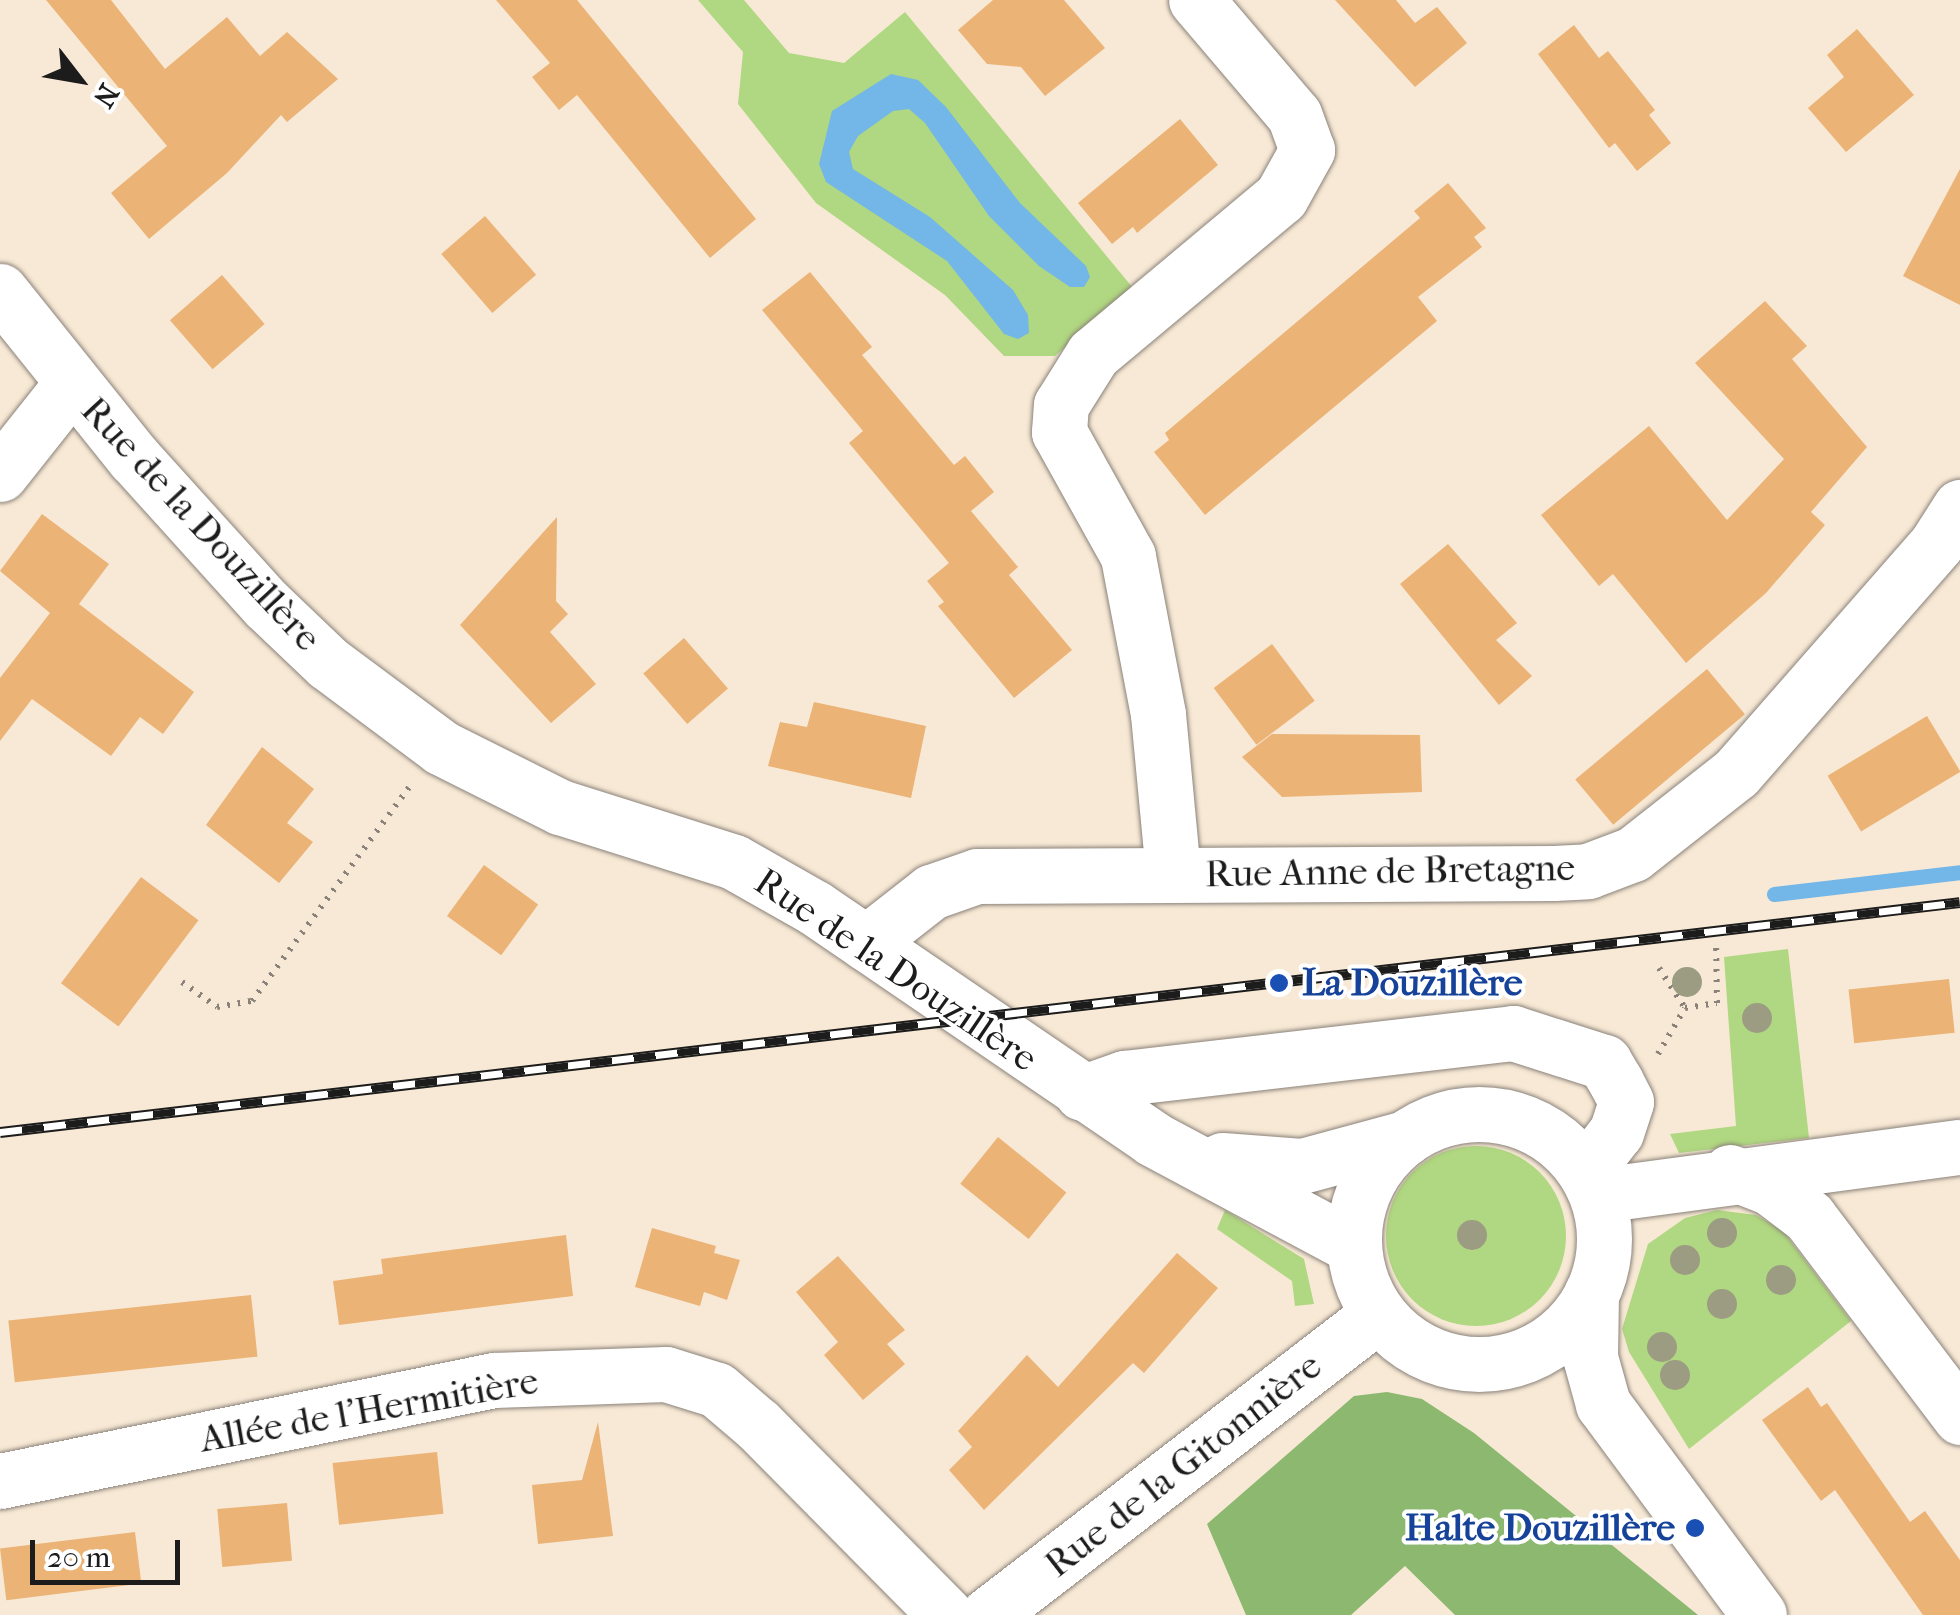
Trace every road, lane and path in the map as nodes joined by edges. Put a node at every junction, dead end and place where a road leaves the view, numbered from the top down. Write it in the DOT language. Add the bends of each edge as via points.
graph roads {
  1 [pos="1196,0"];
  2 [pos="0,292"];
  3 [pos="72,383"];
  4 [pos="0,474"];
  5 [pos="1960,507"];
  6 [pos="442,748"];
  7 [pos="1174,873"];
  8 [pos="1716,940"];
  9 [pos="866,943"];
  10 [pos="1660,968"];
  11 [pos="182,982"];
  12 [pos="1082,1093"];
  13 [pos="1405,1138"];
  14 [pos="1153,1139"];
  15 [pos="1960,1147"];
  16 [pos="1730,1172"];
  17 [pos="1592,1183"];
  18 [pos="1353,1246"];
  19 [pos="1592,1294"];
  20 [pos="1378,1314"];
  21 [pos="1496,1363"];
  22 [pos="1603,1404"];
  23 [pos="1960,1417"];
  24 [pos="0,1481"];
  25 [pos="946,1615"];
  26 [pos="988,1615"];
  27 [pos="1759,1615"];
  1 -- 7 [label="street" via="1294,115 1307,150 1281,196 1093,354 1060,405 1059,432 1128,556 1158,714"];
  2 -- 3 [label="street, Rue de la Douzillère"];
  3 -- 4 [label="street"];
  3 -- 6 [label="street, Rue de la Douzillère" via="266,604 328,663"];
  5 -- 7 [label="street, Rue Anne de Bretagne" via="1937,543 1736,772 1632,854 1588,871 1554,874"];
  6 -- 9 [label="street, Rue de la Douzillère" via="560,807 734,862"];
  6 -- 11 [label="path" via="252,1002 217,1007"];
  7 -- 9 [label="street, Rue Anne de Bretagne" via="977,876 930,892"];
  8 -- 10 [label="path" via="1717,1002 1685,1008"];
  9 -- 12 [label="street, Rue de la Douzillère"];
  12 -- 14 [label="street, Rue de la Douzillère"];
  12 -- 17 [label="street" via="1124,1078 1513,1033 1604,1062 1621,1092 1626,1102"];
  13 -- 14 [label="street, Rue de la Douzillère" via="1277,1168"];
  13 -- 17 [label="street" via="1441,1119 1482,1112 1522,1120 1558,1140"];
  13 -- 18 [label="street" via="1374,1170 1358,1205"];
  14 -- 18 [label="street, Rue de la Douzillère"];
  15 -- 16 [label="street"];
  16 -- 17 [label="street"];
  16 -- 23 [label="street" via="1770,1188 1809,1217"];
  17 -- 19 [label="street" via="1606,1235"];
  18 -- 20 [label="street" via="1360,1282"];
  19 -- 21 [label="street" via="1554,1341"];
  19 -- 22 [label="street" via="1590,1357"];
  20 -- 21 [label="street" via="1406,1342 1441,1360"];
  20 -- 26 [label="street, Rue de la Gitonnière"];
  21 -- 22 [label="street" via="1548,1376"];
  22 -- 27 [label="street"];
  24 -- 25 [label="street, Allée de l'Hermitière" via="494,1380 666,1374 717,1390"];
}
